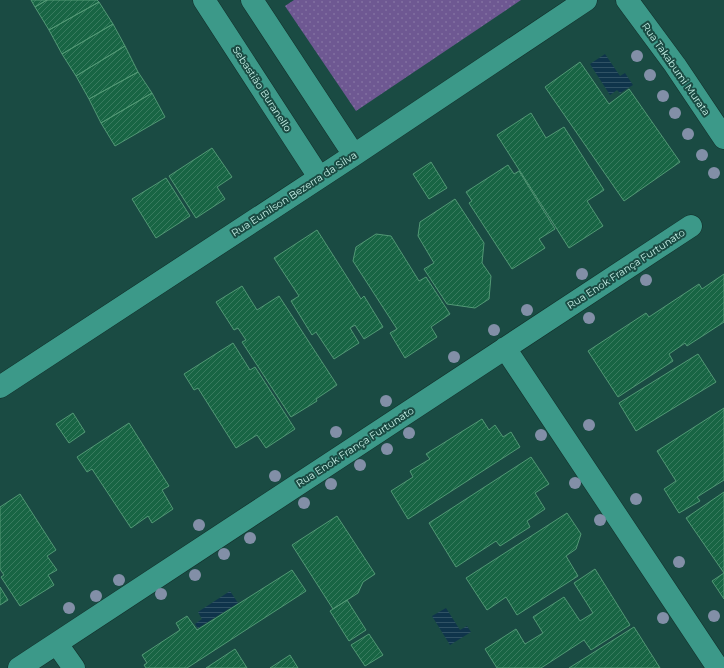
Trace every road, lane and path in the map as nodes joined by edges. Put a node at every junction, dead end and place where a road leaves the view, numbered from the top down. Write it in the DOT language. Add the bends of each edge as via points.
graph roads {
  1 [pos="204,0"];
  2 [pos="252,0"];
  3 [pos="586,0"];
  4 [pos="627,0"];
  5 [pos="724,138"];
  6 [pos="354,155"];
  7 [pos="319,177"];
  8 [pos="691,226"];
  9 [pos="506,348"];
  10 [pos="0,387"];
  11 [pos="57,644"];
  12 [pos="19,668"];
  13 [pos="74,668"];
  14 [pos="718,668"];
  1 -- 7 [label="street, Sebastião Buranello"];
  2 -- 6 [label="street"];
  3 -- 6 [label="street, Rua Eunilson Bezerra da Silva"];
  4 -- 5 [label="street, Rua Takabumi Murata"];
  6 -- 7 [label="street, Rua Eunilson Bezerra da Silva"];
  7 -- 10 [label="street, Rua Eunilson Bezerra da Silva"];
  8 -- 9 [label="street, Rua Enok França Furtunato"];
  9 -- 11 [label="street, Rua Enok França Furtunato"];
  9 -- 14 [label="street"];
  11 -- 12 [label="street, Rua Enok França Furtunato"];
  11 -- 13 [label="street"];
}
